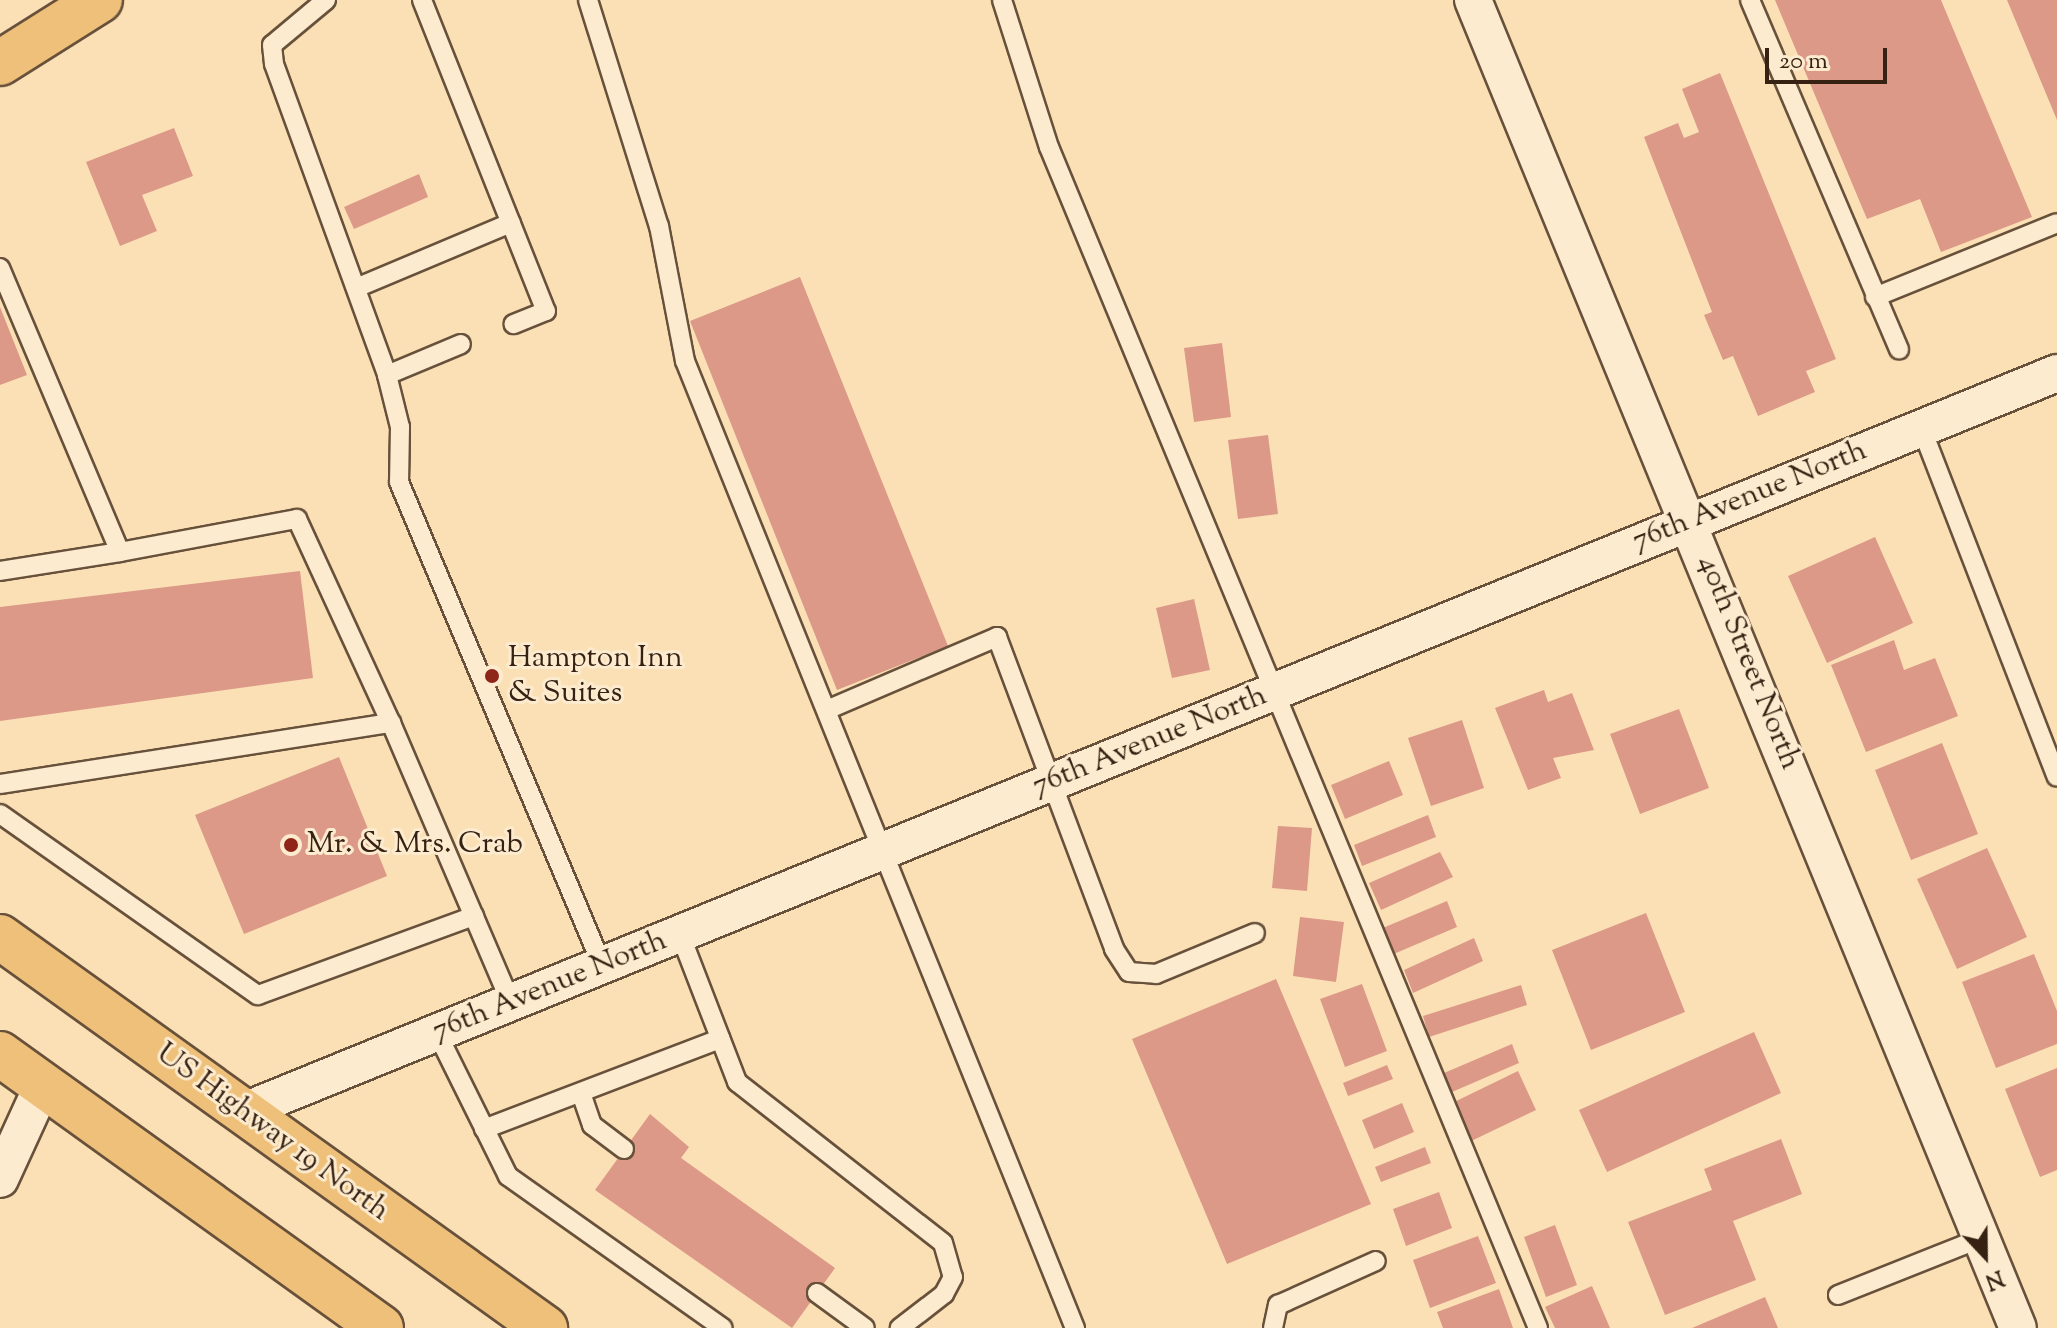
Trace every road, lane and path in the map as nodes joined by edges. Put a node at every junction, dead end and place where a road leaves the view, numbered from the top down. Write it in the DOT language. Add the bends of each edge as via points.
graph roads {
  1 [pos="100,0"];
  2 [pos="326,0"];
  3 [pos="422,0"];
  4 [pos="588,0"];
  5 [pos="1002,0"];
  6 [pos="1473,0"];
  7 [pos="1750,0"];
  8 [pos="0,63"];
  9 [pos="511,223"];
  10 [pos="2057,223"];
  11 [pos="0,268"];
  12 [pos="356,288"];
  13 [pos="1875,297"];
  14 [pos="514,324"];
  15 [pos="461,344"];
  16 [pos="1899,350"];
  17 [pos="2057,373"];
  18 [pos="387,375"];
  19 [pos="1921,427"];
  20 [pos="1691,521"];
  21 [pos="120,552"];
  22 [pos="0,571"];
  23 [pos="1276,690"];
  24 [pos="829,709"];
  25 [pos="391,723"];
  26 [pos="2057,777"];
  27 [pos="1052,782"];
  28 [pos="0,784"];
  29 [pos="0,814"];
  30 [pos="887,849"];
  31 [pos="474,916"];
  32 [pos="1255,933"];
  33 [pos="680,934"];
  34 [pos="0,937"];
  35 [pos="602,965"];
  36 [pos="511,1003"];
  37 [pos="437,1033"];
  38 [pos="720,1039"];
  39 [pos="0,1054"];
  40 [pos="43,1085"];
  41 [pos="581,1093"];
  42 [pos="244,1111"];
  43 [pos="484,1129"];
  44 [pos="624,1149"];
  45 [pos="0,1179"];
  46 [pos="1981,1238"];
  47 [pos="1376,1261"];
  48 [pos="817,1293"];
  49 [pos="1838,1295"];
  50 [pos="381,1328"];
  51 [pos="545,1328"];
  52 [pos="723,1328"];
  53 [pos="865,1328"];
  54 [pos="900,1328"];
  55 [pos="1075,1328"];
  56 [pos="1273,1328"];
  57 [pos="1538,1328"];
  58 [pos="2018,1328"];
  1 -- 8 [label="main road"];
  2 -- 12 [label="lane" via="272,45"];
  3 -- 9 [label="lane"];
  4 -- 24 [label="lane" via="659,226 685,361"];
  5 -- 23 [label="lane" via="1049,147"];
  6 -- 20 [label="street, 40th Street North"];
  7 -- 13 [label="lane"];
  9 -- 12 [label="lane"];
  9 -- 14 [label="lane" via="546,311"];
  10 -- 13 [label="lane"];
  11 -- 21 [label="lane"];
  12 -- 18 [label="lane"];
  13 -- 16 [label="lane"];
  15 -- 18 [label="lane"];
  17 -- 19 [label="street, 76th Avenue North"];
  18 -- 35 [label="lane" via="400,427 399,482"];
  19 -- 20 [label="street, 76th Avenue North"];
  19 -- 26 [label="lane"];
  20 -- 23 [label="street, 76th Avenue North"];
  20 -- 46 [label="street, 40th Street North"];
  21 -- 22 [label="lane"];
  21 -- 25 [label="lane" via="297,519"];
  23 -- 27 [label="street, 76th Avenue North"];
  23 -- 57 [label="lane"];
  24 -- 27 [label="lane" via="997,637"];
  24 -- 30 [label="lane"];
  25 -- 28 [label="lane"];
  25 -- 31 [label="lane"];
  27 -- 30 [label="street, 76th Avenue North"];
  27 -- 32 [label="lane" via="1129,972 1156,974"];
  29 -- 31 [label="lane" via="258,995"];
  30 -- 33 [label="street, 76th Avenue North"];
  30 -- 55 [label="lane"];
  31 -- 36 [label="lane"];
  33 -- 35 [label="street, 76th Avenue North"];
  33 -- 38 [label="lane"];
  34 -- 42 [label="main road, US Highway 19 North"];
  35 -- 36 [label="street, 76th Avenue North"];
  36 -- 37 [label="street, 76th Avenue North"];
  37 -- 42 [label="street, 76th Avenue North"];
  37 -- 43 [label="lane"];
  38 -- 41 [label="lane"];
  38 -- 54 [label="lane" via="737,1082 929,1228 953,1277 944,1294"];
  39 -- 40 [label="main road"];
  40 -- 45 [label="street"];
  40 -- 50 [label="main road"];
  41 -- 43 [label="lane"];
  41 -- 44 [label="lane" via="592,1125"];
  42 -- 51 [label="main road, US Highway 19 North"];
  43 -- 52 [label="lane" via="508,1176"];
  46 -- 49 [label="lane"];
  46 -- 58 [label="street, 40th Street North"];
  47 -- 56 [label="lane" via="1278,1305"];
  48 -- 53 [label="lane"];
}
